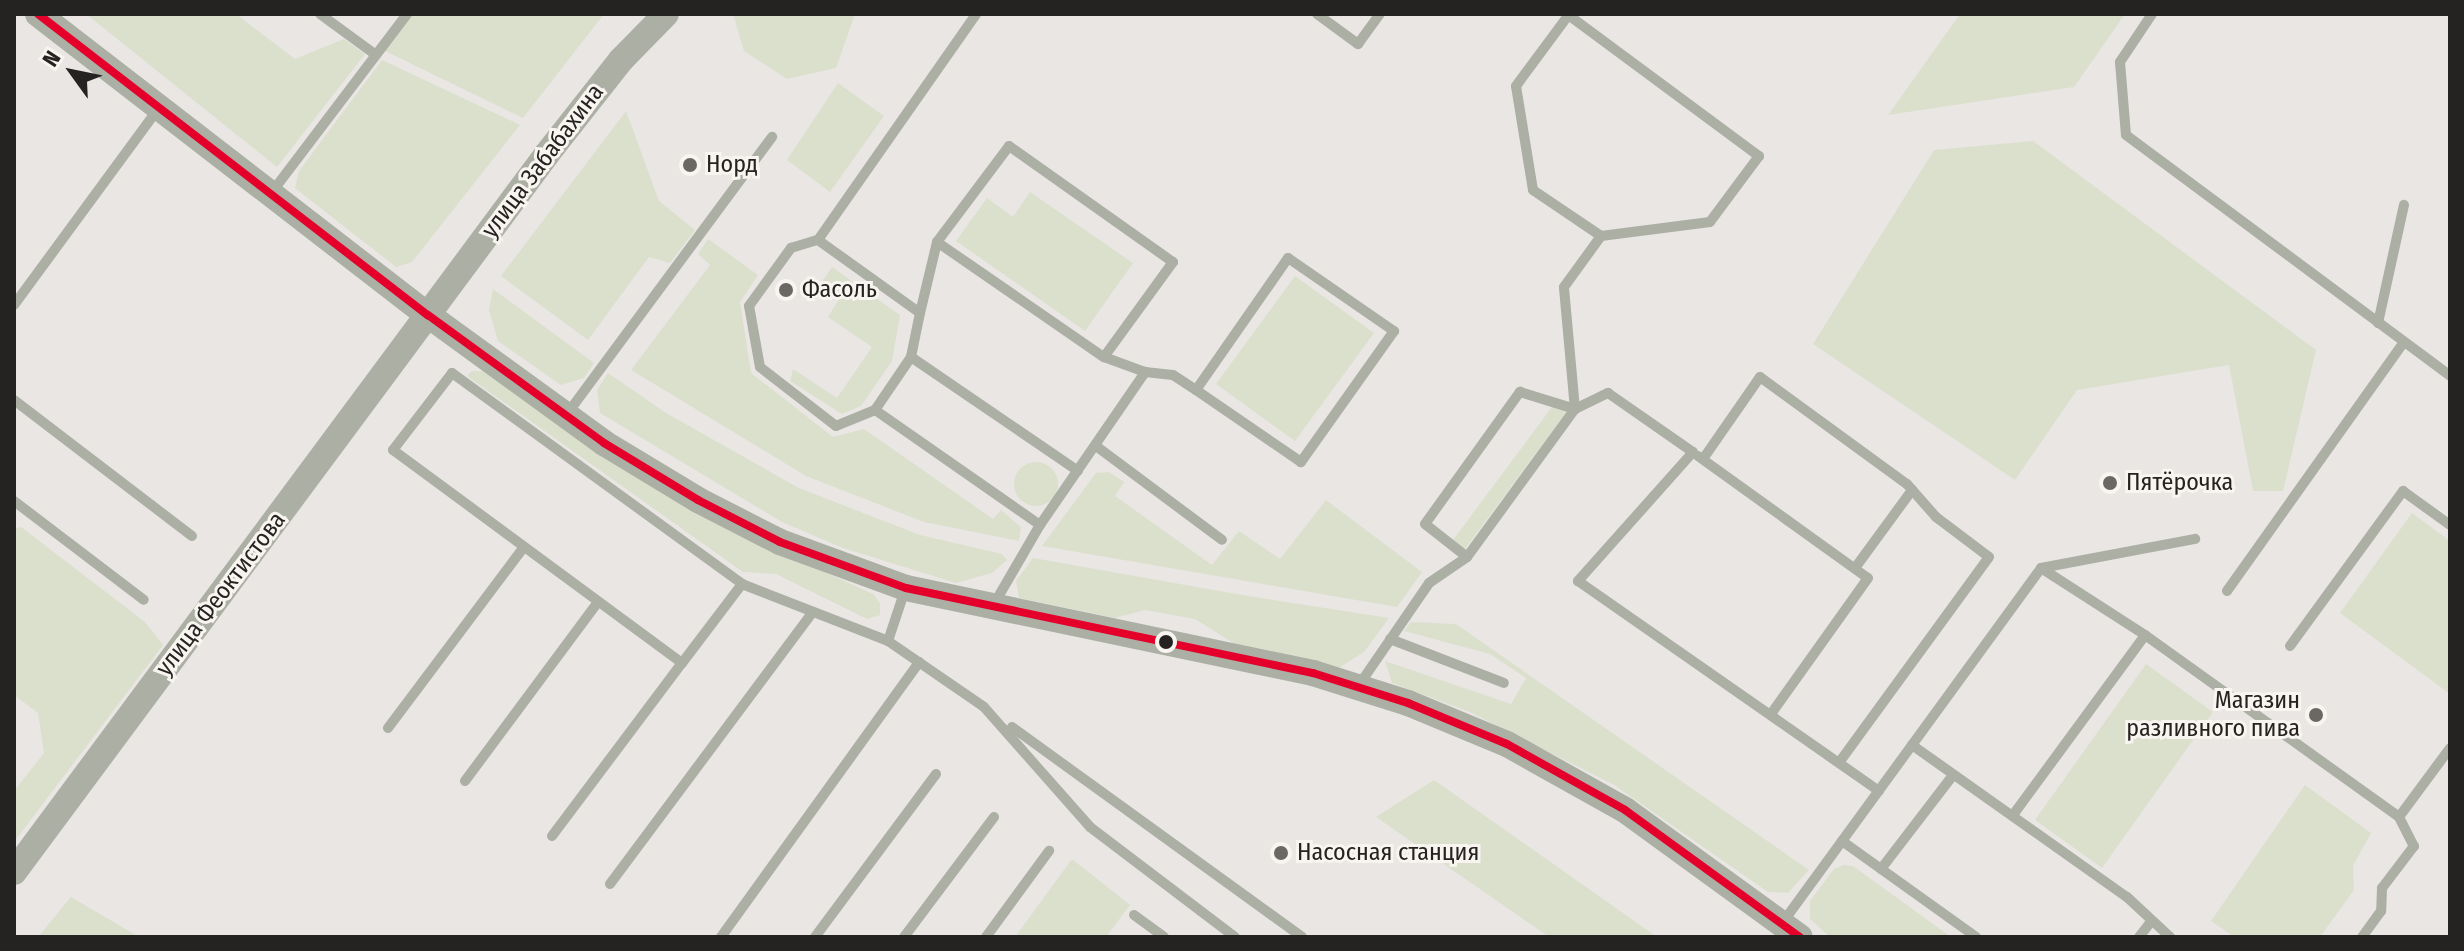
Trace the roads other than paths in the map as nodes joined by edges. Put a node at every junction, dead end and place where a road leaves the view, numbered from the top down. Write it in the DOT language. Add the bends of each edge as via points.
graph roads {
  1 [pos="38,14"];
  2 [pos="320,14"];
  3 [pos="407,14"];
  4 [pos="666,14"];
  5 [pos="976,14"];
  6 [pos="1317,14"];
  7 [pos="1380,14"];
  8 [pos="2152,14"];
  9 [pos="1567,16"];
  10 [pos="376,55"];
  11 [pos="159,107"];
  12 [pos="772,137"];
  13 [pos="271,194"];
  14 [pos="2404,205"];
  15 [pos="1601,236"];
  16 [pos="818,240"];
  17 [pos="937,242"];
  18 [pos="14,305"];
  19 [pos="920,313"];
  20 [pos="428,315"];
  21 [pos="2378,323"];
  22 [pos="2404,342"];
  23 [pos="911,357"];
  24 [pos="1104,357"];
  25 [pos="1145,372"];
  26 [pos="2450,376"];
  27 [pos="1196,390"];
  28 [pos="14,400"];
  29 [pos="1575,409"];
  30 [pos="875,410"];
  31 [pos="566,415"];
  32 [pos="1096,446"];
  33 [pos="1693,452"];
  34 [pos="1703,459"];
  35 [pos="1078,471"];
  36 [pos="1912,490"];
  37 [pos="14,501"];
  38 [pos="1040,525"];
  39 [pos="2450,525"];
  40 [pos="192,536"];
  41 [pos="2195,539"];
  42 [pos="1222,540"];
  43 [pos="524,547"];
  44 [pos="1467,557"];
  45 [pos="1855,568"];
  46 [pos="2041,568"];
  47 [pos="742,584"];
  48 [pos="906,588"];
  49 [pos="2227,591"];
  50 [pos="144,600"];
  51 [pos="598,602"];
  52 [pos="993,606"];
  53 [pos="813,612"];
  54 [pos="2145,635"];
  55 [pos="1390,639"];
  56 [pos="888,641"];
  57 [pos="2290,646"];
  58 [pos="919,662"];
  59 [pos="682,663"];
  60 [pos="1504,683"];
  61 [pos="1359,685"];
  62 [pos="984,707"];
  63 [pos="1771,714"];
  64 [pos="388,728"];
  65 [pos="1912,745"];
  66 [pos="2450,748"];
  67 [pos="1840,761"];
  68 [pos="936,774"];
  69 [pos="1953,775"];
  70 [pos="465,781"];
  71 [pos="1879,791"];
  72 [pos="2013,815"];
  73 [pos="994,817"];
  74 [pos="2399,817"];
  75 [pos="552,836"];
  76 [pos="1842,841"];
  77 [pos="1049,851"];
  78 [pos="1881,869"];
  79 [pos="14,872"];
  80 [pos="610,884"];
  81 [pos="1134,915"];
  82 [pos="2150,923"];
  83 [pos="1791,930"];
  84 [pos="721,937"];
  85 [pos="815,937"];
  86 [pos="904,937"];
  87 [pos="986,937"];
  88 [pos="1164,937"];
  89 [pos="1235,937"];
  90 [pos="1302,937"];
  91 [pos="1976,937"];
  92 [pos="2139,937"];
  93 [pos="2170,937"];
  94 [pos="2362,937"];
  1 -- 11 [label="street"];
  2 -- 10 [label="lane"];
  3 -- 10 [label="lane"];
  4 -- 20 [label="street, улица Забабахина" via="621,60"];
  5 -- 16 [label="lane"];
  6 -- 7 [label="lane" via="1358,44"];
  8 -- 21 [label="lane" via="2120,62 2126,135"];
  9 -- 15 [label="lane" via="1516,86 1533,190"];
  9 -- 15 [label="lane" via="1759,156 1710,222"];
  10 -- 13 [label="lane"];
  11 -- 13 [label="street"];
  11 -- 18 [label="lane"];
  12 -- 31 [label="lane"];
  13 -- 20 [label="street"];
  14 -- 21 [label="lane"];
  15 -- 29 [label="lane" via="1564,287"];
  16 -- 19 [label="lane"];
  16 -- 30 [label="lane" via="791,248 749,306 760,367 836,426"];
  17 -- 19 [label="lane"];
  17 -- 24 [label="lane"];
  17 -- 24 [label="lane" via="1009,146 1173,262"];
  19 -- 23 [label="lane"];
  20 -- 31 [label="street"];
  20 -- 79 [label="street, улица Феоктистова"];
  21 -- 22 [label="lane"];
  22 -- 26 [label="lane"];
  22 -- 49 [label="lane"];
  23 -- 30 [label="lane"];
  23 -- 35 [label="lane"];
  24 -- 25 [label="lane"];
  25 -- 27 [label="lane" via="1173,375"];
  25 -- 32 [label="lane"];
  27 -- 27 [label="lane" via="1301,462 1394,331 1288,258"];
  28 -- 40 [label="lane"];
  29 -- 33 [label="lane" via="1608,393"];
  29 -- 44 [label="lane"];
  29 -- 44 [label="lane" via="1520,392 1502,416 1425,524"];
  30 -- 38 [label="lane"];
  31 -- 48 [label="street" via="698,500 780,542"];
  32 -- 35 [label="lane"];
  32 -- 42 [label="lane"];
  33 -- 34 [label="lane"];
  33 -- 63 [label="lane" via="1578,581"];
  34 -- 36 [label="lane" via="1760,377"];
  34 -- 45 [label="lane"];
  35 -- 38 [label="lane"];
  36 -- 45 [label="lane"];
  36 -- 67 [label="lane" via="1936,517 1989,557"];
  37 -- 50 [label="lane"];
  38 -- 52 [label="lane"];
  39 -- 57 [label="lane" via="2403,491"];
  41 -- 46 [label="lane"];
  43 -- 47 [label="lane" via="393,450 452,373"];
  43 -- 51 [label="lane"];
  43 -- 64 [label="lane"];
  44 -- 55 [label="lane" via="1429,583"];
  45 -- 63 [label="lane" via="1868,578"];
  46 -- 54 [label="lane"];
  46 -- 65 [label="lane"];
  47 -- 53 [label="lane"];
  47 -- 59 [label="lane"];
  48 -- 52 [label="street"];
  48 -- 56 [label="lane"];
  51 -- 59 [label="lane"];
  51 -- 70 [label="lane"];
  52 -- 61 [label="street"];
  53 -- 56 [label="lane"];
  53 -- 80 [label="lane"];
  54 -- 72 [label="lane"];
  54 -- 74 [label="lane"];
  55 -- 60 [label="lane"];
  55 -- 61 [label="lane"];
  56 -- 58 [label="lane"];
  58 -- 62 [label="lane"];
  58 -- 84 [label="lane"];
  59 -- 75 [label="lane"];
  61 -- 83 [label="street" via="1507,744 1625,810"];
  62 -- 89 [label="lane" via="1090,827"];
  62 -- 90 [label="lane"];
  63 -- 67 [label="lane"];
  65 -- 69 [label="lane"];
  65 -- 71 [label="lane"];
  66 -- 74 [label="lane"];
  67 -- 71 [label="lane"];
  68 -- 85 [label="lane"];
  69 -- 72 [label="lane"];
  69 -- 78 [label="lane"];
  71 -- 76 [label="lane"];
  72 -- 82 [label="lane" via="2127,897"];
  73 -- 86 [label="lane"];
  74 -- 94 [label="lane" via="2414,846 2382,888 2381,911"];
  76 -- 78 [label="lane"];
  76 -- 83 [label="lane"];
  77 -- 87 [label="lane"];
  78 -- 91 [label="lane"];
  81 -- 88 [label="lane"];
  82 -- 92 [label="lane"];
  82 -- 93 [label="lane"];
}
